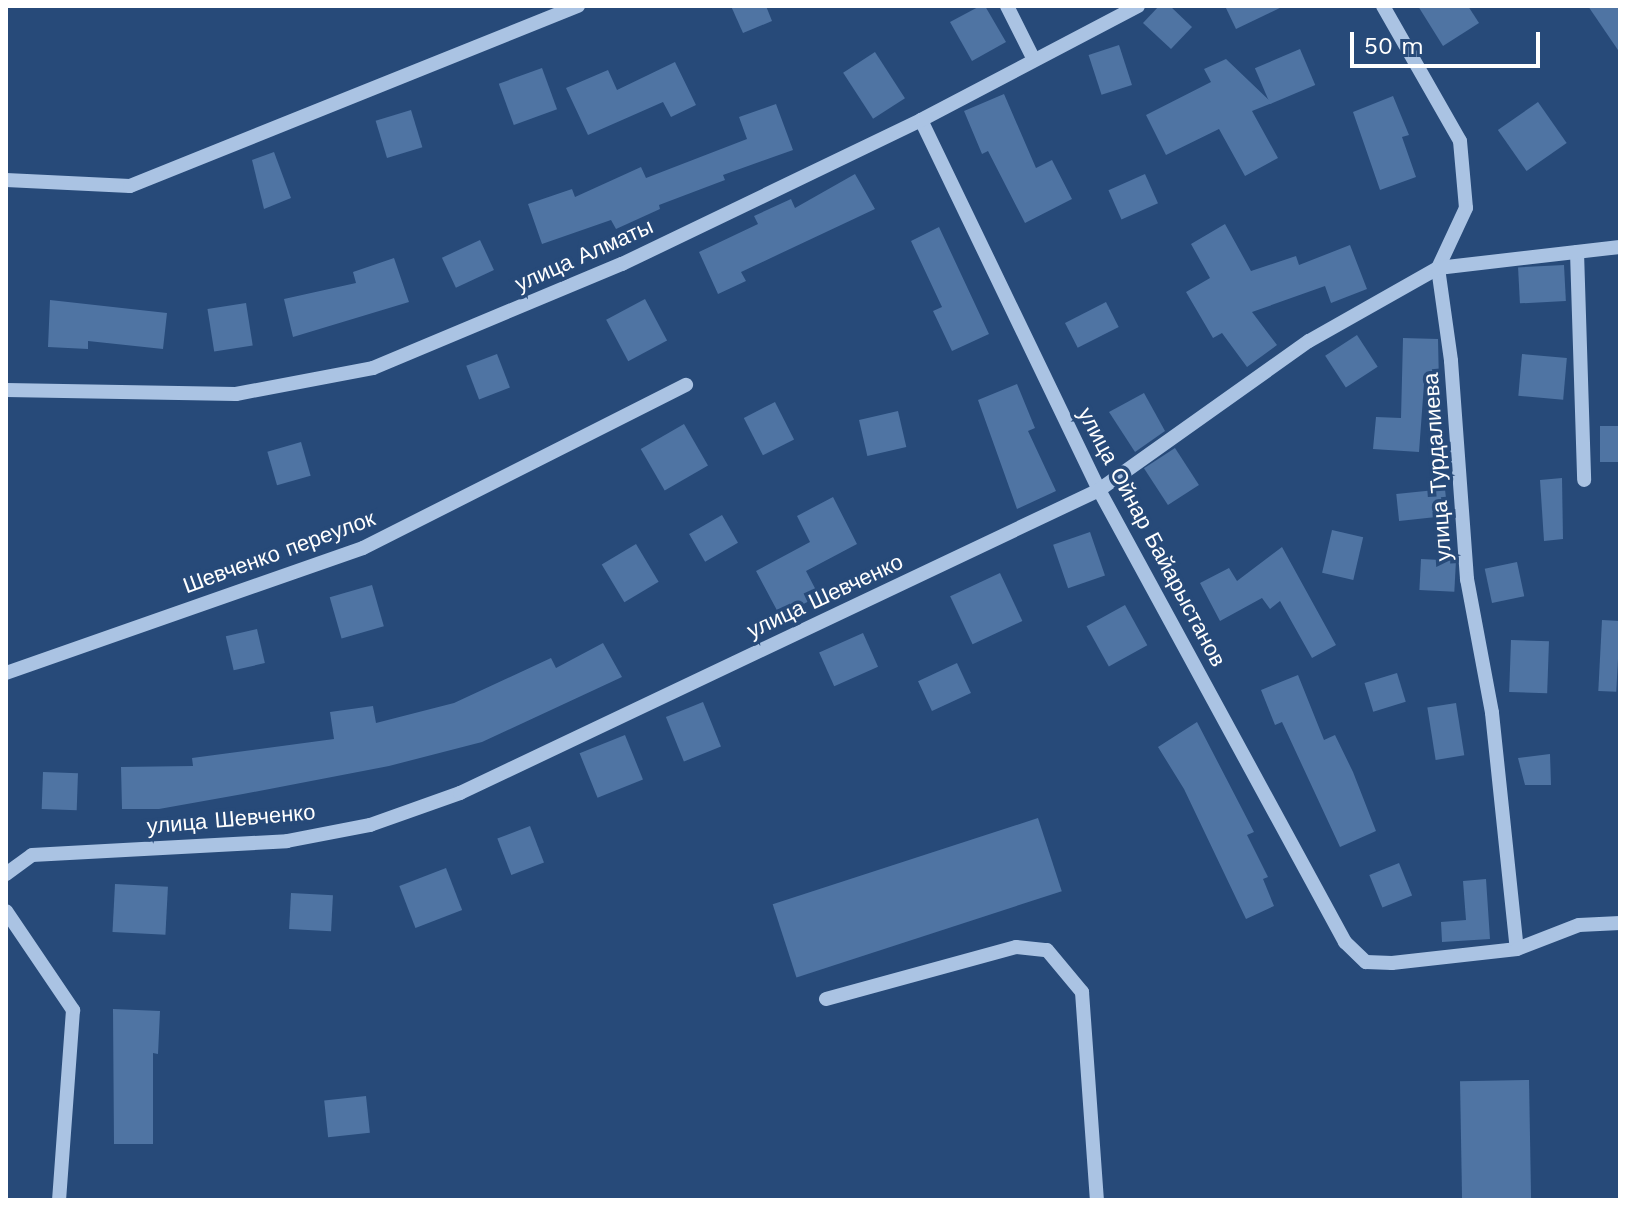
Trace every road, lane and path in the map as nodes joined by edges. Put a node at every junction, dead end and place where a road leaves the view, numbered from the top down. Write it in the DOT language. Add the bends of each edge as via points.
graph roads {
  1 [pos="578,6"];
  2 [pos="1007,6"];
  3 [pos="1138,6"];
  4 [pos="1383,6"];
  5 [pos="1034,60"];
  6 [pos="921,120"];
  7 [pos="6,180"];
  8 [pos="1620,247"];
  9 [pos="1577,252"];
  10 [pos="1438,268"];
  11 [pos="686,385"];
  12 [pos="6,390"];
  13 [pos="1584,480"];
  14 [pos="1099,490"];
  15 [pos="6,673"];
  16 [pos="6,874"];
  17 [pos="6,911"];
  18 [pos="1620,923"];
  19 [pos="1517,949"];
  20 [pos="826,999"];
  21 [pos="59,1200"];
  22 [pos="1097,1200"];
  1 -- 7 [label="street" via="130,186"];
  2 -- 5 [label="street"];
  3 -- 5 [label="street, улица Алматы"];
  4 -- 10 [label="street" via="1460,141 1466,208"];
  5 -- 6 [label="street, улица Алматы"];
  6 -- 12 [label="street, улица Алматы" via="622,264 373,368 236,394"];
  6 -- 14 [label="street, улица Ойнар Байарыстанов"];
  8 -- 9 [label="street, улица Шевченко"];
  9 -- 10 [label="street, улица Шевченко"];
  9 -- 13 [label="street"];
  10 -- 14 [label="street, улица Шевченко" via="1309,341"];
  10 -- 19 [label="street, улица Турдалиева" via="1451,361 1467,579 1492,713"];
  11 -- 15 [label="street, Шевченко переулок" via="363,548"];
  14 -- 16 [label="street, улица Шевченко" via="460,793 400,814 287,841 32,855"];
  14 -- 19 [label="street, улица Ойнар Байарыстанов" via="1345,942 1366,962"];
  17 -- 21 [label="street" via="73,1010"];
  18 -- 19 [label="street" via="1579,925"];
  20 -- 22 [label="street" via="1016,947 1047,950 1082,992"];
}
